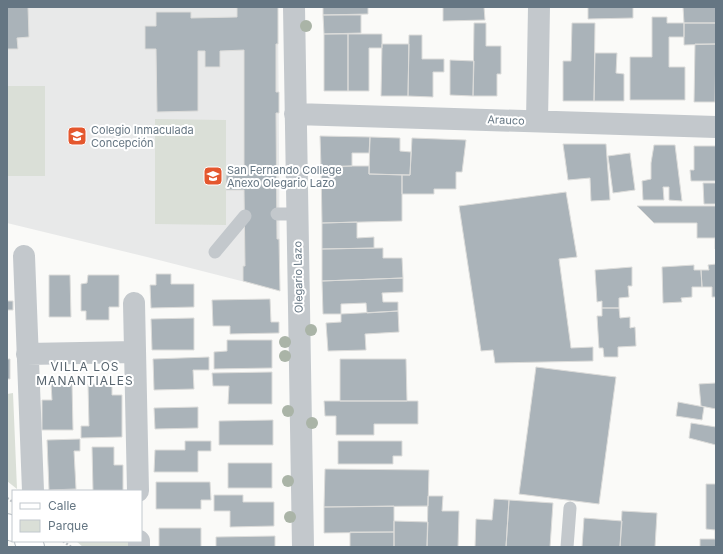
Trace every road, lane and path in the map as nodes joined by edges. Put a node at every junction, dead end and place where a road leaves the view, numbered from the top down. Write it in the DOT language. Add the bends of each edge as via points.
graph roads {
  1 [pos="294,7"];
  2 [pos="539,7"];
  3 [pos="295,114"];
  4 [pos="536,121"];
  5 [pos="716,127"];
  6 [pos="245,216"];
  7 [pos="215,252"];
  8 [pos="24,256"];
  9 [pos="134,303"];
  10 [pos="135,352"];
  11 [pos="27,354"];
  12 [pos="32,490"];
  13 [pos="138,490"];
  14 [pos="570,508"];
  15 [pos="303,547"];
  16 [pos="567,547"];
  1 -- 3 [label="street, Olegario Lazo"];
  2 -- 4 [label="street"];
  3 -- 4 [label="street, Arauco"];
  3 -- 15 [label="street, Olegario Lazo" via="287,214"];
  4 -- 5 [label="street, Arauco"];
  6 -- 7 [label="lane"];
  8 -- 11 [label="street"];
  9 -- 10 [label="street"];
  10 -- 11 [label="street"];
  10 -- 13 [label="street"];
  11 -- 12 [label="street"];
  14 -- 16 [label="lane"];
}
